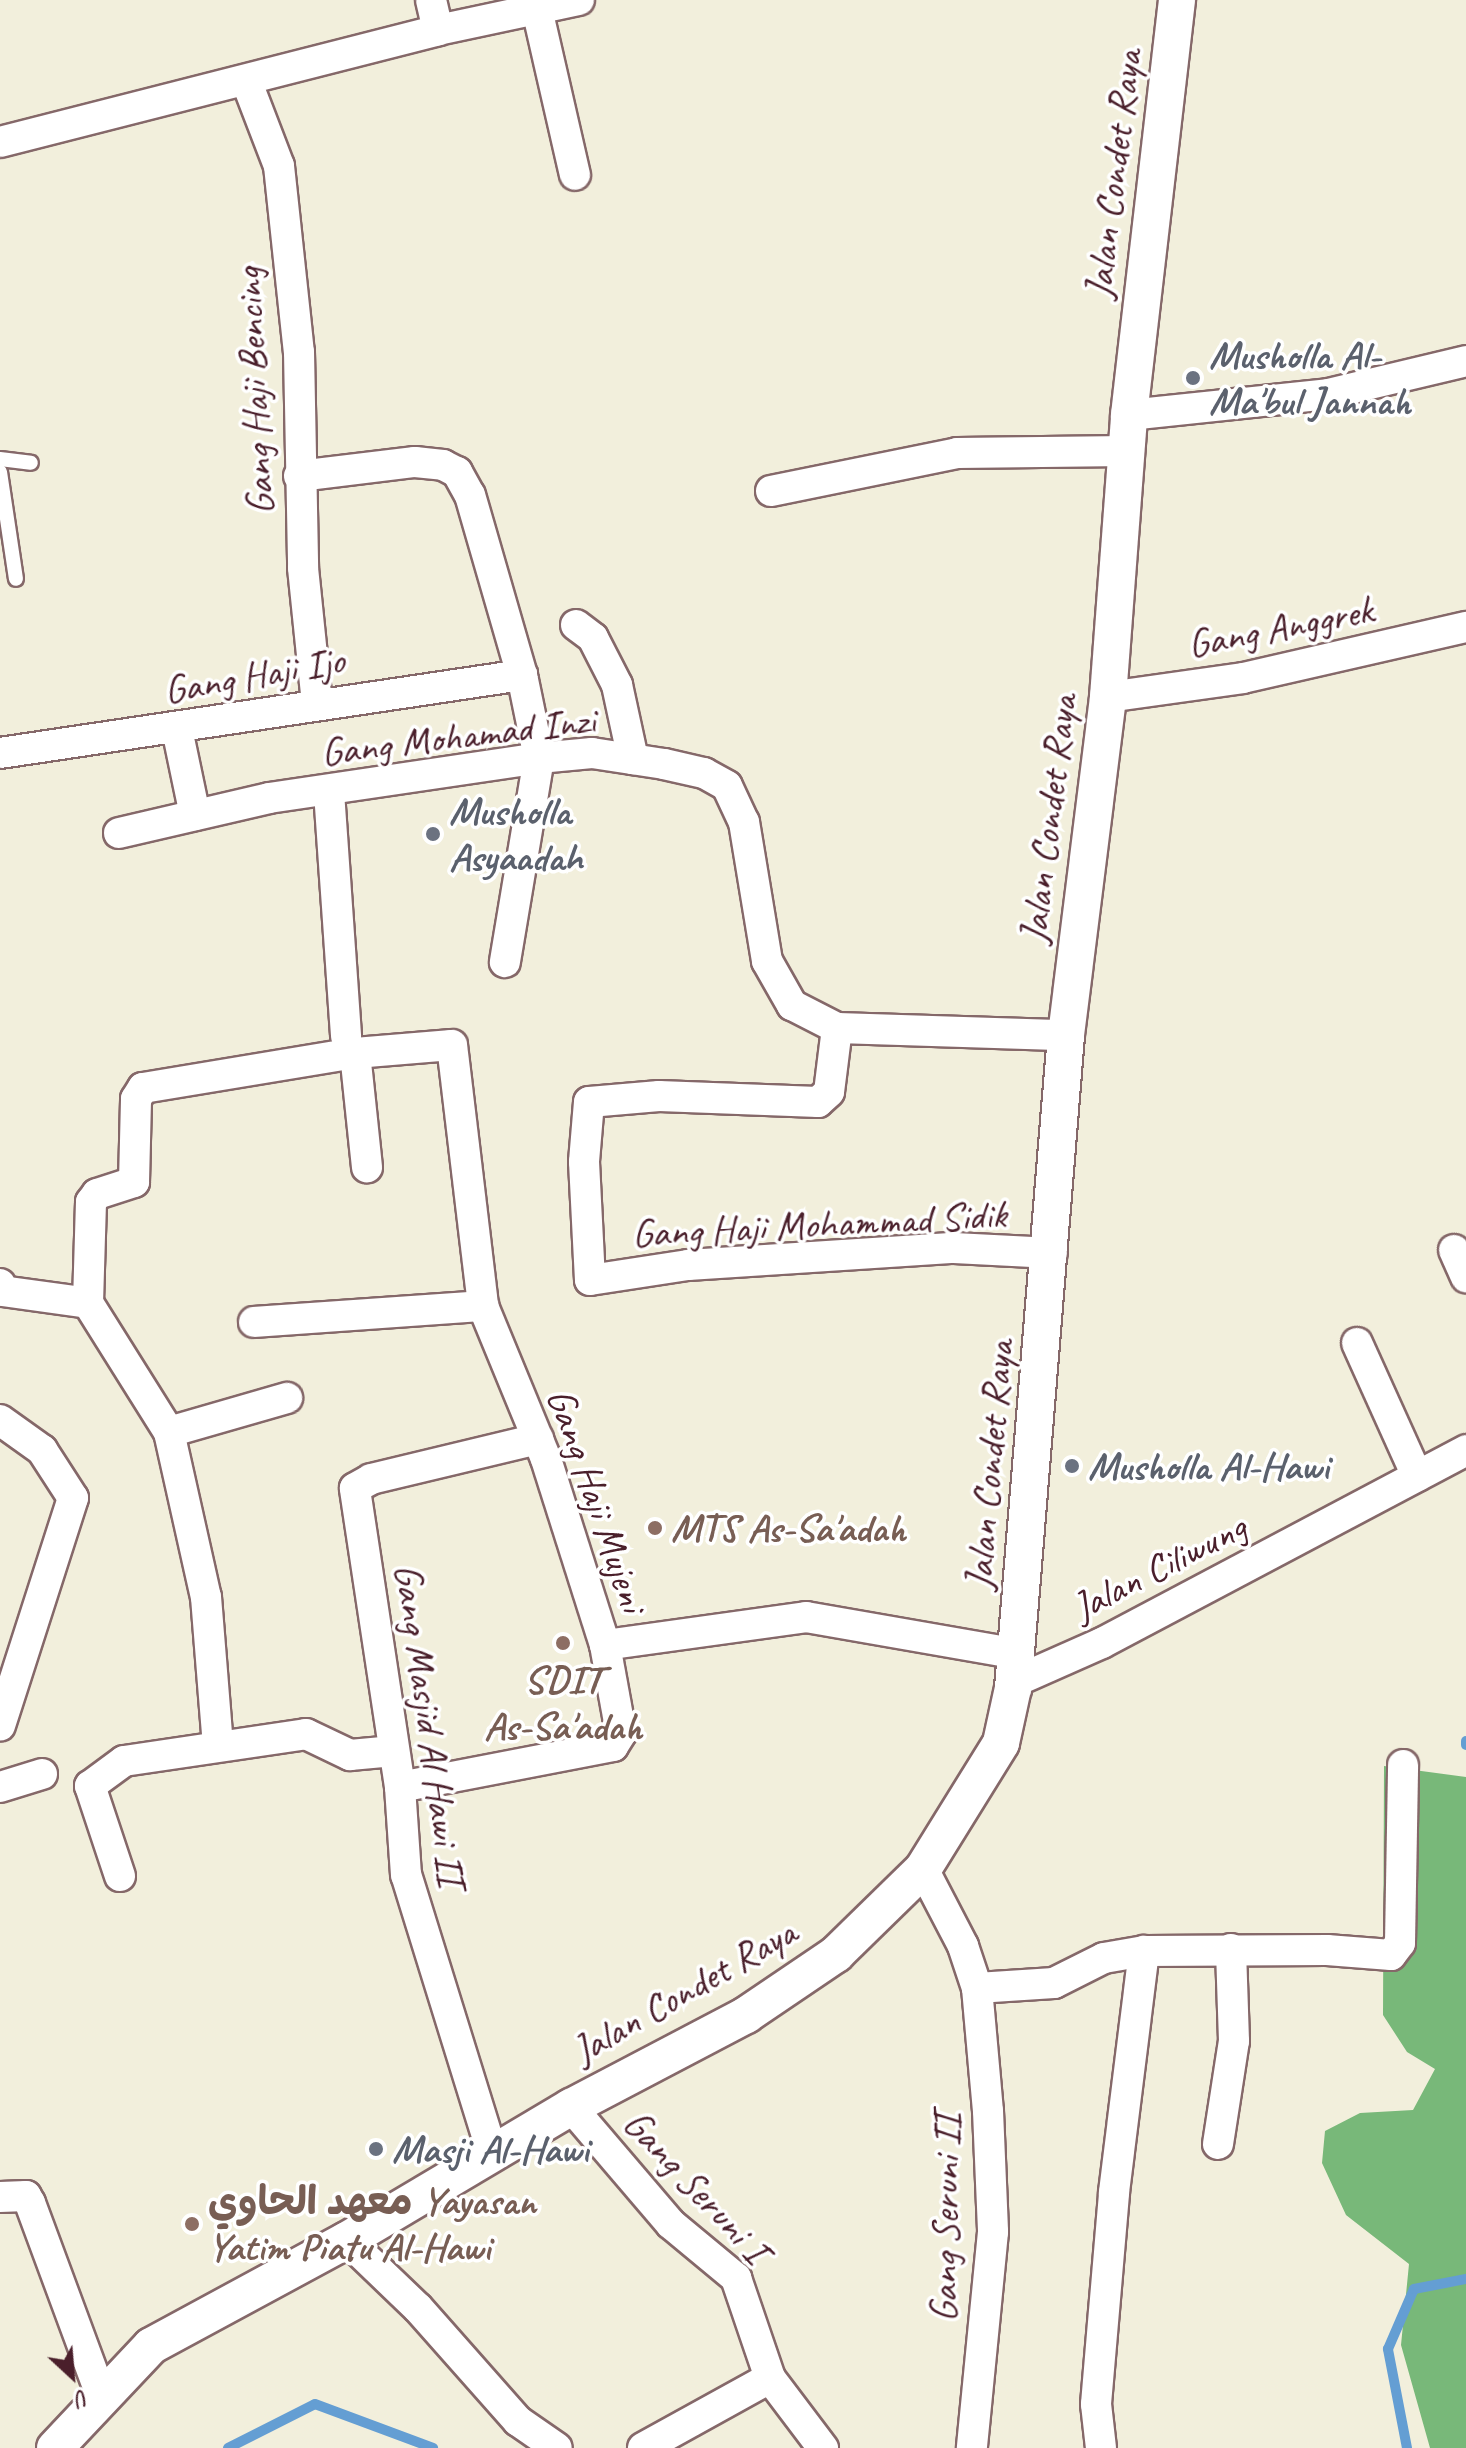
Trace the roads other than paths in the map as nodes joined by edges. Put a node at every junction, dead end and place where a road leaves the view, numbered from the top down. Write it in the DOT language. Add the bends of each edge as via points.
graph roads {
  1 [pos="431,0"];
  2 [pos="579,0"];
  3 [pos="1177,0"];
  4 [pos="537,9"];
  5 [pos="438,30"];
  6 [pos="246,80"];
  7 [pos="0,142"];
  8 [pos="575,175"];
  9 [pos="1466,361"];
  10 [pos="1129,415"];
  11 [pos="1127,451"];
  12 [pos="0,459"];
  13 [pos="31,463"];
  14 [pos="0,472"];
  15 [pos="299,476"];
  16 [pos="771,491"];
  17 [pos="16,579"];
  18 [pos="576,625"];
  19 [pos="1466,627"];
  20 [pos="522,675"];
  21 [pos="1108,697"];
  22 [pos="317,704"];
  23 [pos="177,729"];
  24 [pos="0,753"];
  25 [pos="539,758"];
  26 [pos="633,759"];
  27 [pos="329,792"];
  28 [pos="195,815"];
  29 [pos="119,833"];
  30 [pos="505,962"];
  31 [pos="837,1028"];
  32 [pos="1066,1035"];
  33 [pos="350,1045"];
  34 [pos="367,1167"];
  35 [pos="1052,1253"];
  36 [pos="0,1284"];
  37 [pos="88,1303"];
  38 [pos="483,1306"];
  39 [pos="254,1322"];
  40 [pos="1357,1343"];
  41 [pos="287,1398"];
  42 [pos="0,1420"];
  43 [pos="169,1432"];
  44 [pos="538,1439"];
  45 [pos="1466,1450"];
  46 [pos="1417,1476"];
  47 [pos="605,1645"];
  48 [pos="1015,1668"];
  49 [pos="0,1726"];
  50 [pos="218,1745"];
  51 [pos="394,1751"];
  52 [pos="1403,1765"];
  53 [pos="42,1774"];
  54 [pos="0,1787"];
  55 [pos="400,1787"];
  56 [pos="923,1869"];
  57 [pos="120,1876"];
  58 [pos="1231,1949"];
  59 [pos="1144,1951"];
  60 [pos="977,1988"];
  61 [pos="571,2107"];
  62 [pos="1218,2144"];
  63 [pos="492,2152"];
  64 [pos="13,2196"];
  65 [pos="347,2240"];
  66 [pos="770,2378"];
  67 [pos="101,2395"];
  68 [pos="683,2439"];
  69 [pos="60,2440"];
  70 [pos="557,2448"];
  71 [pos="643,2448"];
  72 [pos="823,2448"];
  73 [pos="972,2448"];
  74 [pos="1101,2448"];
  1 -- 5 [label="street"];
  2 -- 4 [label="street"];
  3 -- 10 [label="street, Jalan Condet Raya"];
  4 -- 5 [label="street"];
  4 -- 8 [label="street"];
  5 -- 6 [label="street"];
  6 -- 7 [label="street"];
  6 -- 15 [label="street, Gang Haji Bencing" via="279,166 299,352"];
  9 -- 10 [label="street" via="1302,398"];
  10 -- 11 [label="street, Jalan Condet Raya"];
  11 -- 16 [label="street" via="957,453"];
  11 -- 21 [label="street, Jalan Condet Raya"];
  12 -- 13 [label="lane"];
  14 -- 17 [label="lane"];
  15 -- 20 [label="street" via="415,462 457,472 470,495"];
  15 -- 22 [label="street, Gang Haji Bencing"];
  18 -- 26 [label="street" via="593,638 617,685"];
  19 -- 21 [label="street, Gang Anggrek" via="1357,656"];
  20 -- 22 [label="street, Gang Haji Ijo"];
  20 -- 25 [label="street"];
  21 -- 32 [label="street, Jalan Condet Raya"];
  22 -- 23 [label="street, Gang Haji Ijo"];
  23 -- 24 [label="street, Gang Haji Ijo"];
  23 -- 28 [label="street"];
  25 -- 26 [label="street, Gang Mohamad Inzi" via="592,753"];
  25 -- 27 [label="street, Gang Mohamad Inzi"];
  25 -- 30 [label="street"];
  26 -- 31 [label="street, Gang Mohamad Inzi" via="704,773 727,786 744,822 767,961 792,1005"];
  27 -- 28 [label="street, Gang Mohamad Inzi" via="269,798"];
  27 -- 33 [label="street"];
  28 -- 29 [label="street, Gang Mohamad Inzi"];
  31 -- 32 [label="street, Gang Mohamad Inzi"];
  31 -- 35 [label="street, Gang Haji Mohammad Sidik" via="829,1092 818,1102 659,1096 589,1102 584,1162 590,1280 688,1265 954,1248"];
  32 -- 35 [label="street, Jalan Condet Raya"];
  33 -- 34 [label="street"];
  33 -- 37 [label="street" via="143,1088 136,1099 134,1182 97,1194 91,1202"];
  33 -- 38 [label="street, Gang Haji Mujeni" via="452,1045"];
  35 -- 48 [label="street, Jalan Condet Raya"];
  36 -- 37 [label="street" via="2,1291"];
  37 -- 43 [label="street"];
  38 -- 39 [label="street"];
  38 -- 44 [label="street, Gang Haji Mujeni"];
  40 -- 46 [label="street"];
  41 -- 43 [label="street"];
  42 -- 49 [label="street" via="42,1450 73,1498"];
  43 -- 50 [label="street" via="206,1597"];
  44 -- 47 [label="street, Gang Haji Mujeni"];
  44 -- 51 [label="street, Gang Masjid Al Hawi II" via="371,1479 355,1488"];
  45 -- 46 [label="street, Jalan Ciliwung"];
  46 -- 48 [label="street, Jalan Ciliwung" via="1102,1643"];
  47 -- 48 [label="street, Gang Haji Mujeni" via="806,1617"];
  47 -- 55 [label="street" via="621,1733 613,1746"];
  48 -- 56 [label="street, Jalan Condet Raya" via="1001,1743"];
  50 -- 51 [label="street" via="306,1734 350,1755"];
  50 -- 57 [label="street" via="124,1761 90,1786"];
  51 -- 55 [label="street, Gang Masjid Al Hawi II"];
  52 -- 58 [label="street" via="1397,1951 1383,1957"];
  53 -- 54 [label="street"];
  55 -- 63 [label="street, Gang Masjid Al Hawi II" via="406,1875"];
  56 -- 60 [label="street, Gang Seruni II" via="963,1946"];
  56 -- 61 [label="street, Jalan Condet Raya" via="836,1954 746,2015"];
  58 -- 59 [label="street"];
  58 -- 62 [label="street" via="1234,2041"];
  59 -- 60 [label="street" via="1104,1958 1054,1983"];
  59 -- 74 [label="street" via="1112,2207 1096,2404"];
  60 -- 73 [label="street, Gang Seruni II" via="993,2232"];
  61 -- 63 [label="street, Jalan Condet Raya"];
  61 -- 66 [label="street, Gang Seruni I" via="671,2224 736,2278"];
  63 -- 65 [label="street, Jalan Condet Raya"];
  64 -- 67 [label="street"];
  65 -- 67 [label="street, Jalan Condet Raya" via="151,2346"];
  65 -- 70 [label="street" via="418,2308 518,2421"];
  66 -- 68 [label="street"];
  66 -- 72 [label="street, Gang Seruni I"];
  67 -- 69 [label="street, Jalan Condet Raya"];
  68 -- 71 [label="street"];
}
